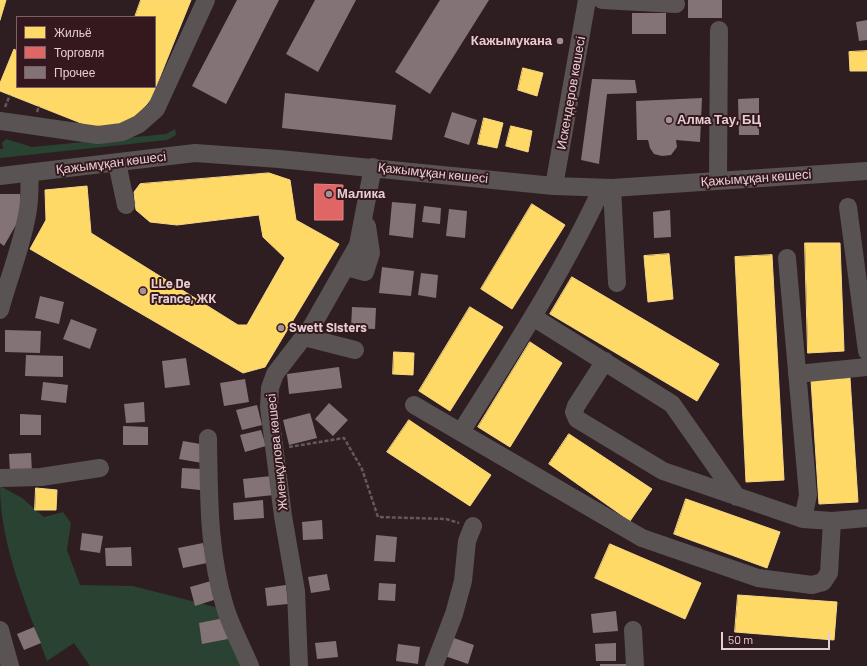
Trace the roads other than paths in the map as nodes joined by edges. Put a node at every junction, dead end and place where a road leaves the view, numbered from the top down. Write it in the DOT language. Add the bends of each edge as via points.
graph roads {
  1 [pos="206,0"];
  2 [pos="587,0"];
  3 [pos="602,0"];
  4 [pos="676,4"];
  5 [pos="719,30"];
  6 [pos="0,121"];
  7 [pos="117,163"];
  8 [pos="373,167"];
  9 [pos="867,171"];
  10 [pos="30,173"];
  11 [pos="0,176"];
  12 [pos="718,181"];
  13 [pos="554,186"];
  14 [pos="607,188"];
  15 [pos="126,205"];
  16 [pos="848,207"];
  17 [pos="787,258"];
  18 [pos="617,282"];
  19 [pos="0,310"];
  20 [pos="533,317"];
  21 [pos="304,337"];
  22 [pos="355,350"];
  23 [pos="867,351"];
  24 [pos="605,361"];
  25 [pos="867,367"];
  26 [pos="797,374"];
  27 [pos="414,405"];
  28 [pos="461,432"];
  29 [pos="208,438"];
  30 [pos="100,468"];
  31 [pos="0,478"];
  32 [pos="737,497"];
  33 [pos="867,518"];
  34 [pos="803,519"];
  35 [pos="832,521"];
  36 [pos="473,526"];
  37 [pos="0,630"];
  38 [pos="634,630"];
  39 [pos="10,666"];
  40 [pos="250,666"];
  41 [pos="300,666"];
  42 [pos="434,666"];
  43 [pos="635,666"];
  1 -- 6 [label="street" via="156,109 139,124 122,132 98,135"];
  2 -- 13 [label="street, Искендеров көшесі"];
  3 -- 4 [label="street"];
  5 -- 12 [label="street"];
  7 -- 8 [label="street, Қажымұқан көшесі" via="195,153 235,154"];
  7 -- 10 [label="street, Қажымұқан көшесі"];
  7 -- 15 [label="street"];
  8 -- 13 [label="street, Қажымұқан көшесі"];
  8 -- 21 [label="street, Жиенқұлова көшесі" via="358,245"];
  9 -- 12 [label="street, Қажымұқан көшесі"];
  10 -- 11 [label="street, Қажымұқан көшесі"];
  10 -- 19 [label="street" via="29,208"];
  12 -- 14 [label="street, Қажымұқан көшесі"];
  13 -- 14 [label="street, Қажымұқан көшесі"];
  14 -- 18 [label="street"];
  14 -- 20 [label="street"];
  16 -- 23 [label="street"];
  17 -- 26 [label="street"];
  20 -- 24 [label="street"];
  20 -- 28 [label="street"];
  21 -- 22 [label="street"];
  21 -- 41 [label="street, Жиенқұлова көшесі" via="275,374 270,388 269,407 296,592"];
  24 -- 32 [label="street" via="672,404"];
  24 -- 32 [label="street" via="576,406 574,412 577,419 663,471"];
  25 -- 26 [label="street"];
  26 -- 34 [label="street" via="808,495"];
  27 -- 28 [label="street"];
  28 -- 35 [label="street" via="642,538 758,578 812,585 823,582 829,573"];
  29 -- 40 [label="street" via="211,540 225,607"];
  30 -- 31 [label="street" via="47,476"];
  32 -- 34 [label="street"];
  33 -- 35 [label="street"];
  34 -- 35 [label="street"];
  36 -- 42 [label="street" via="454,614"];
  37 -- 39 [label="street"];
  38 -- 43 [label="street"];
}
